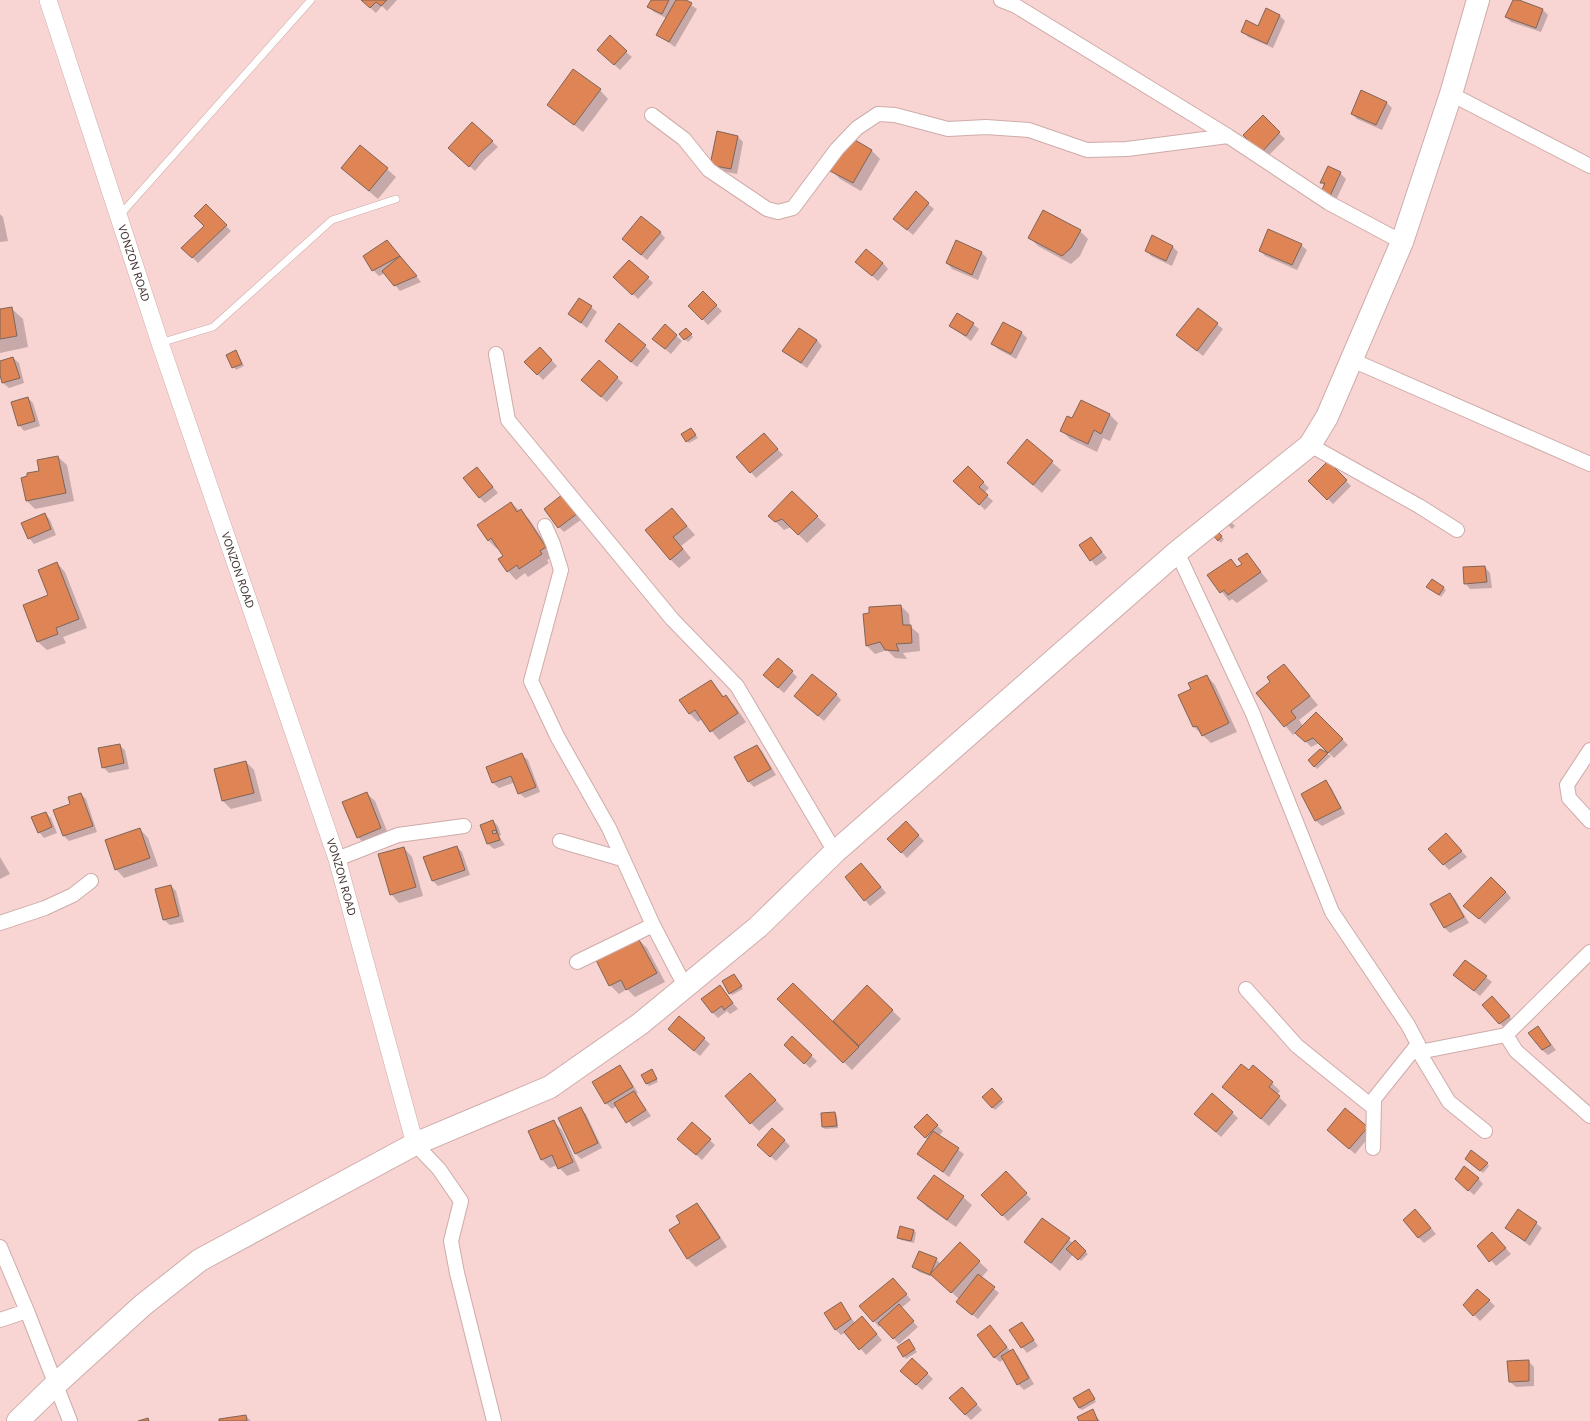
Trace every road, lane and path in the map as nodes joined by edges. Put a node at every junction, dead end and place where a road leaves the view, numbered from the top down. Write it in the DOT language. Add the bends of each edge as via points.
graph roads {
  1 [pos="48,0"];
  2 [pos="310,0"];
  3 [pos="1001,0"];
  4 [pos="1478,0"];
  5 [pos="1017,3"];
  6 [pos="1451,94"];
  7 [pos="652,115"];
  8 [pos="1228,136"];
  9 [pos="1590,166"];
  10 [pos="396,199"];
  11 [pos="118,217"];
  12 [pos="1402,242"];
  13 [pos="160,343"];
  14 [pos="496,354"];
  15 [pos="1352,360"];
  16 [pos="1310,445"];
  17 [pos="1590,464"];
  18 [pos="545,526"];
  19 [pos="1457,530"];
  20 [pos="1177,552"];
  21 [pos="1590,750"];
  22 [pos="1590,821"];
  23 [pos="464,826"];
  24 [pos="560,841"];
  25 [pos="835,852"];
  26 [pos="622,858"];
  27 [pos="337,859"];
  28 [pos="91,881"];
  29 [pos="0,923"];
  30 [pos="653,925"];
  31 [pos="1590,952"];
  32 [pos="577,962"];
  33 [pos="686,988"];
  34 [pos="1246,989"];
  35 [pos="1506,1036"];
  36 [pos="1419,1048"];
  37 [pos="1374,1108"];
  38 [pos="1590,1116"];
  39 [pos="1485,1131"];
  40 [pos="414,1144"];
  41 [pos="1373,1148"];
  42 [pos="0,1247"];
  43 [pos="27,1310"];
  44 [pos="0,1320"];
  45 [pos="56,1384"];
  46 [pos="18,1421"];
  47 [pos="70,1421"];
  48 [pos="494,1421"];
  1 -- 11 [label="street, VONZON ROAD"];
  2 -- 11 [label="lane"];
  3 -- 5 [label="street"];
  4 -- 6 [label="main road"];
  5 -- 8 [label="street"];
  6 -- 9 [label="street"];
  6 -- 12 [label="main road"];
  7 -- 8 [label="street" via="684,139 709,170 767,209 778,212 794,208 837,149 858,128 878,114 895,115 948,130 986,127 1029,130 1087,150 1127,149"];
  8 -- 12 [label="street" via="1329,203"];
  10 -- 13 [label="lane" via="332,220 213,327"];
  11 -- 13 [label="street, VONZON ROAD"];
  12 -- 15 [label="main road"];
  13 -- 27 [label="street, VONZON ROAD"];
  14 -- 25 [label="street" via="508,420 672,619 737,686"];
  15 -- 16 [label="main road" via="1327,417"];
  15 -- 17 [label="street"];
  16 -- 19 [label="street"];
  16 -- 20 [label="main road"];
  18 -- 26 [label="street" via="554,544 561,570 531,680 558,738 609,828"];
  20 -- 25 [label="main road"];
  20 -- 36 [label="street" via="1253,714 1332,912 1408,1025"];
  21 -- 22 [label="street" via="1567,785 1569,798"];
  23 -- 27 [label="street" via="398,835"];
  24 -- 26 [label="street"];
  25 -- 33 [label="main road" via="758,927"];
  26 -- 30 [label="street"];
  27 -- 40 [label="street, VONZON ROAD"];
  28 -- 29 [label="street" via="73,895"];
  30 -- 32 [label="street"];
  30 -- 33 [label="street"];
  31 -- 35 [label="street"];
  33 -- 40 [label="main road" via="640,1024 550,1087"];
  34 -- 37 [label="street" via="1297,1046"];
  35 -- 36 [label="street"];
  35 -- 38 [label="street" via="1516,1051"];
  36 -- 37 [label="street" via="1374,1099"];
  36 -- 39 [label="street" via="1449,1102"];
  37 -- 41 [label="street"];
  40 -- 45 [label="main road" via="200,1260 143,1305"];
  40 -- 48 [label="street" via="439,1169 461,1201 451,1241"];
  42 -- 43 [label="street"];
  43 -- 44 [label="street"];
  43 -- 45 [label="street"];
  45 -- 46 [label="main road"];
  45 -- 47 [label="street"];
}
